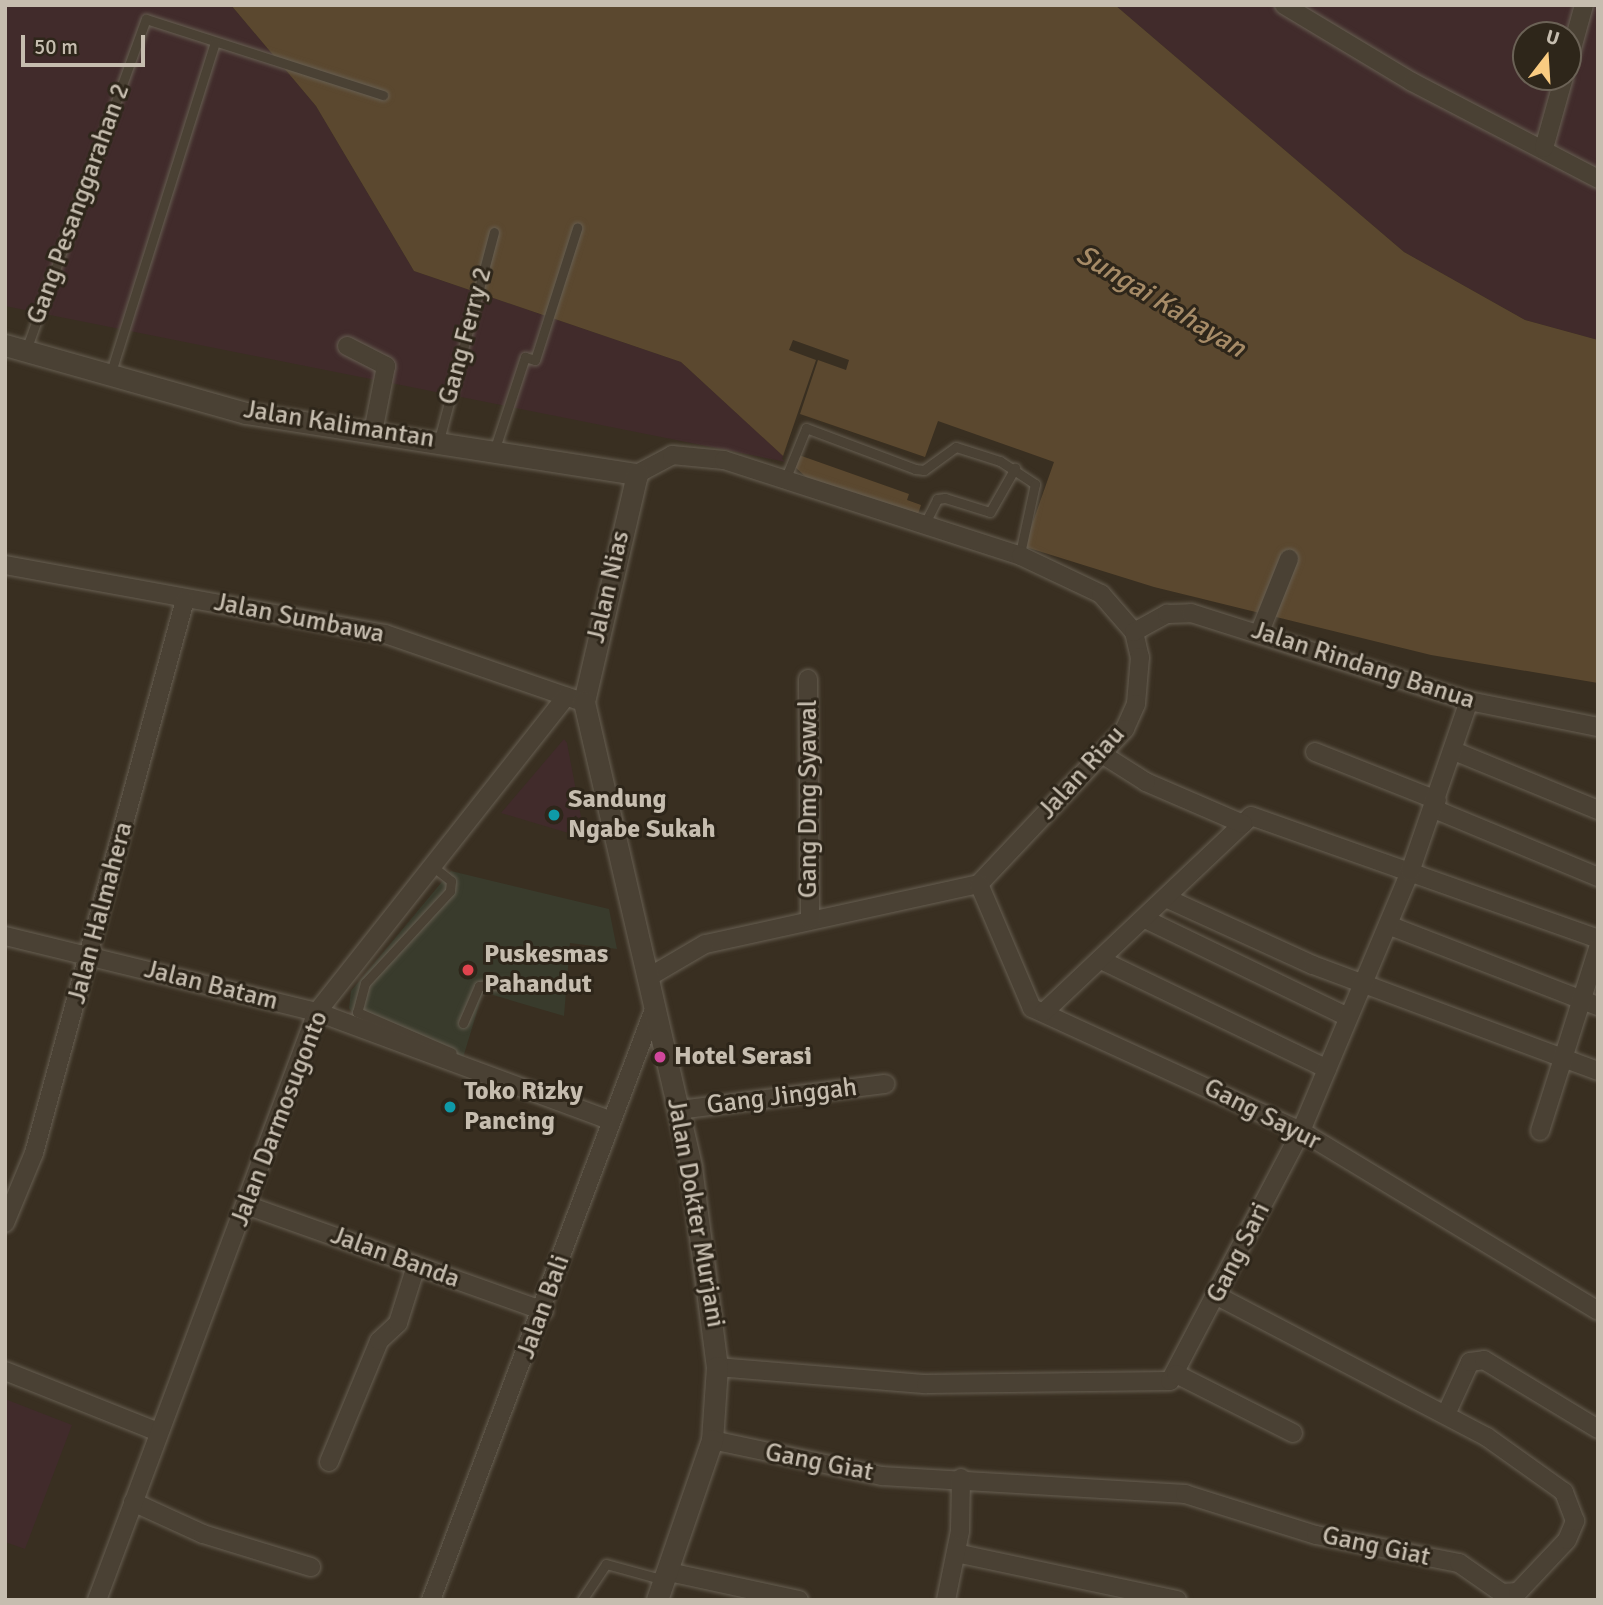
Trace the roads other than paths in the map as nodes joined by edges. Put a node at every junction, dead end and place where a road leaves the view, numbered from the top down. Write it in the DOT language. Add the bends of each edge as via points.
graph roads {
  1 [pos="1284,5"];
  2 [pos="215,42"];
  3 [pos="1560,91"];
  4 [pos="383,95"];
  5 [pos="1544,148"];
  6 [pos="1598,179"];
  7 [pos="577,228"];
  8 [pos="494,232"];
  9 [pos="5,345"];
  10 [pos="347,346"];
  11 [pos="26,350"];
  12 [pos="110,377"];
  13 [pos="373,432"];
  14 [pos="439,440"];
  15 [pos="495,448"];
  16 [pos="1015,468"];
  17 [pos="638,474"];
  18 [pos="785,480"];
  19 [pos="925,523"];
  20 [pos="1018,559"];
  21 [pos="1289,559"];
  22 [pos="5,565"];
  23 [pos="185,600"];
  24 [pos="1134,632"];
  25 [pos="1259,635"];
  26 [pos="808,679"];
  27 [pos="575,699"];
  28 [pos="1469,701"];
  29 [pos="1598,727"];
  30 [pos="1454,751"];
  31 [pos="1315,752"];
  32 [pos="1105,756"];
  33 [pos="1435,805"];
  34 [pos="1598,810"];
  35 [pos="1243,824"];
  36 [pos="432,866"];
  37 [pos="1410,872"];
  38 [pos="1598,877"];
  39 [pos="979,884"];
  40 [pos="1168,898"];
  41 [pos="1145,919"];
  42 [pos="810,920"];
  43 [pos="1388,925"];
  44 [pos="5,936"];
  45 [pos="1598,939"];
  46 [pos="1598,948"];
  47 [pos="90,956"];
  48 [pos="1101,960"];
  49 [pos="647,978"];
  50 [pos="1364,981"];
  51 [pos="508,984"];
  52 [pos="1590,1004"];
  53 [pos="317,1012"];
  54 [pos="653,1012"];
  55 [pos="1044,1012"];
  56 [pos="1348,1017"];
  57 [pos="463,1023"];
  58 [pos="452,1055"];
  59 [pos="1564,1061"];
  60 [pos="1327,1069"];
  61 [pos="1598,1071"];
  62 [pos="885,1084"];
  63 [pos="679,1110"];
  64 [pos="611,1121"];
  65 [pos="1301,1131"];
  66 [pos="1540,1131"];
  67 [pos="246,1205"];
  68 [pos="5,1223"];
  69 [pos="416,1266"];
  70 [pos="1217,1296"];
  71 [pos="544,1311"];
  72 [pos="1598,1311"];
  73 [pos="717,1367"];
  74 [pos="5,1371"];
  75 [pos="1176,1374"];
  76 [pos="1447,1412"];
  77 [pos="1598,1429"];
  78 [pos="158,1432"];
  79 [pos="1293,1433"];
  80 [pos="712,1440"];
  81 [pos="329,1462"];
  82 [pos="961,1478"];
  83 [pos="133,1502"];
  84 [pos="956,1553"];
  85 [pos="311,1567"];
  86 [pos="667,1576"];
  87 [pos="97,1600"];
  88 [pos="432,1600"];
  89 [pos="582,1600"];
  90 [pos="657,1600"];
  91 [pos="799,1600"];
  92 [pos="946,1600"];
  93 [pos="1177,1600"];
  1 -- 5 [label="street" via="1436,96"];
  2 -- 4 [label="lane"];
  2 -- 11 [label="lane, Gang Pesanggarahan 2" via="146,19"];
  2 -- 12 [label="lane"];
  3 -- 5 [label="street"];
  5 -- 6 [label="street"];
  7 -- 15 [label="lane" via="535,360 525,357"];
  8 -- 14 [label="lane, Gang Ferry 2"];
  9 -- 11 [label="street, Jalan Kalimantan"];
  10 -- 13 [label="street" via="386,366"];
  11 -- 12 [label="street, Jalan Kalimantan"];
  12 -- 13 [label="street, Jalan Kalimantan" via="246,413"];
  13 -- 14 [label="street, Jalan Kalimantan"];
  14 -- 15 [label="street, Jalan Kalimantan"];
  15 -- 17 [label="street, Jalan Kalimantan"];
  16 -- 18 [label="lane" via="956,447 924,470 915,469 806,428"];
  16 -- 19 [label="lane" via="990,512 937,499"];
  16 -- 20 [label="lane" via="1035,484"];
  17 -- 18 [label="street" via="656,459 691,454"];
  17 -- 27 [label="street, Jalan Nias"];
  18 -- 19 [label="street"];
  19 -- 20 [label="street"];
  20 -- 24 [label="street" via="1101,594"];
  21 -- 25 [label="street"];
  22 -- 23 [label="street, Jalan Sumbawa"];
  23 -- 27 [label="street, Jalan Sumbawa" via="243,604 385,634"];
  23 -- 47 [label="street, Jalan Halmahera"];
  24 -- 25 [label="street, Jalan Rindang Banua" via="1178,610"];
  24 -- 32 [label="street, Jalan Riau" via="1140,657 1136,704"];
  25 -- 28 [label="street, Jalan Rindang Banua"];
  26 -- 42 [label="street, Gang Dmg Syawal"];
  27 -- 36 [label="street, Jalan Darmosugonto"];
  27 -- 49 [label="street, Jalan Dokter Murjani"];
  28 -- 29 [label="street, Jalan Rindang Banua"];
  28 -- 30 [label="street, Gang Sari"];
  30 -- 33 [label="street, Gang Sari"];
  30 -- 34 [label="street"];
  31 -- 33 [label="street"];
  32 -- 35 [label="street" via="1146,782"];
  32 -- 39 [label="street, Jalan Riau"];
  33 -- 37 [label="street, Gang Sari"];
  33 -- 38 [label="street"];
  35 -- 37 [label="street" via="1251,816"];
  35 -- 40 [label="street"];
  36 -- 53 [label="street, Jalan Darmosugonto"];
  36 -- 58 [label="lane" via="451,881 450,891 365,983 357,1013"];
  37 -- 43 [label="street, Gang Sari"];
  37 -- 45 [label="street"];
  39 -- 42 [label="street"];
  39 -- 55 [label="street, Gang Sayur" via="1026,1001"];
  40 -- 41 [label="street"];
  40 -- 50 [label="street"];
  41 -- 48 [label="street"];
  41 -- 56 [label="street"];
  42 -- 49 [label="street" via="705,944"];
  43 -- 50 [label="street, Gang Sari"];
  43 -- 52 [label="street"];
  44 -- 47 [label="street, Jalan Batam"];
  46 -- 52 [label="street"];
  47 -- 53 [label="street, Jalan Batam"];
  47 -- 68 [label="street, Jalan Halmahera" via="34,1153"];
  48 -- 55 [label="street"];
  48 -- 60 [label="street"];
  49 -- 54 [label="street, Jalan Dokter Murjani"];
  50 -- 56 [label="street, Gang Sari"];
  50 -- 59 [label="street"];
  51 -- 57 [label="lane" via="479,986"];
  52 -- 59 [label="street"];
  53 -- 58 [label="street, Jalan Batam"];
  53 -- 67 [label="street, Jalan Darmosugonto"];
  54 -- 63 [label="street, Jalan Dokter Murjani"];
  54 -- 64 [label="street, Jalan Bali"];
  55 -- 65 [label="street, Gang Sayur"];
  56 -- 60 [label="street, Gang Sari"];
  58 -- 64 [label="street, Jalan Batam"];
  59 -- 61 [label="street"];
  59 -- 66 [label="street"];
  60 -- 65 [label="street, Gang Sari"];
  62 -- 63 [label="street, Gang Jinggah"];
  63 -- 73 [label="street, Jalan Dokter Murjani" via="703,1233"];
  64 -- 71 [label="street, Jalan Bali"];
  65 -- 70 [label="street, Gang Sari"];
  65 -- 72 [label="street, Gang Sayur"];
  67 -- 69 [label="street, Jalan Banda"];
  67 -- 78 [label="street, Jalan Darmosugonto"];
  69 -- 71 [label="street, Jalan Banda"];
  69 -- 81 [label="street" via="398,1323 379,1341"];
  70 -- 75 [label="street, Gang Sari"];
  70 -- 76 [label="street, Gang Giat"];
  71 -- 88 [label="street, Jalan Bali"];
  73 -- 75 [label="street" via="845,1381 995,1385 1155,1384"];
  73 -- 80 [label="street, Jalan Dokter Murjani"];
  74 -- 78 [label="street"];
  75 -- 79 [label="street"];
  76 -- 77 [label="street" via="1470,1362 1484,1360"];
  76 -- 82 [label="street, Gang Giat" via="1564,1492 1575,1521 1567,1540 1517,1592 1502,1593 1459,1563 1316,1535 1185,1494 1031,1488"];
  78 -- 83 [label="street, Jalan Darmosugonto"];
  80 -- 82 [label="street, Gang Giat" via="882,1476"];
  80 -- 86 [label="street, Jalan Dokter Murjani"];
  82 -- 84 [label="street"];
  83 -- 85 [label="street" via="203,1534"];
  83 -- 87 [label="street, Jalan Darmosugonto"];
  84 -- 92 [label="street"];
  84 -- 93 [label="street"];
  86 -- 89 [label="lane" via="606,1564"];
  86 -- 90 [label="street, Jalan Dokter Murjani"];
  86 -- 91 [label="street"];
}
